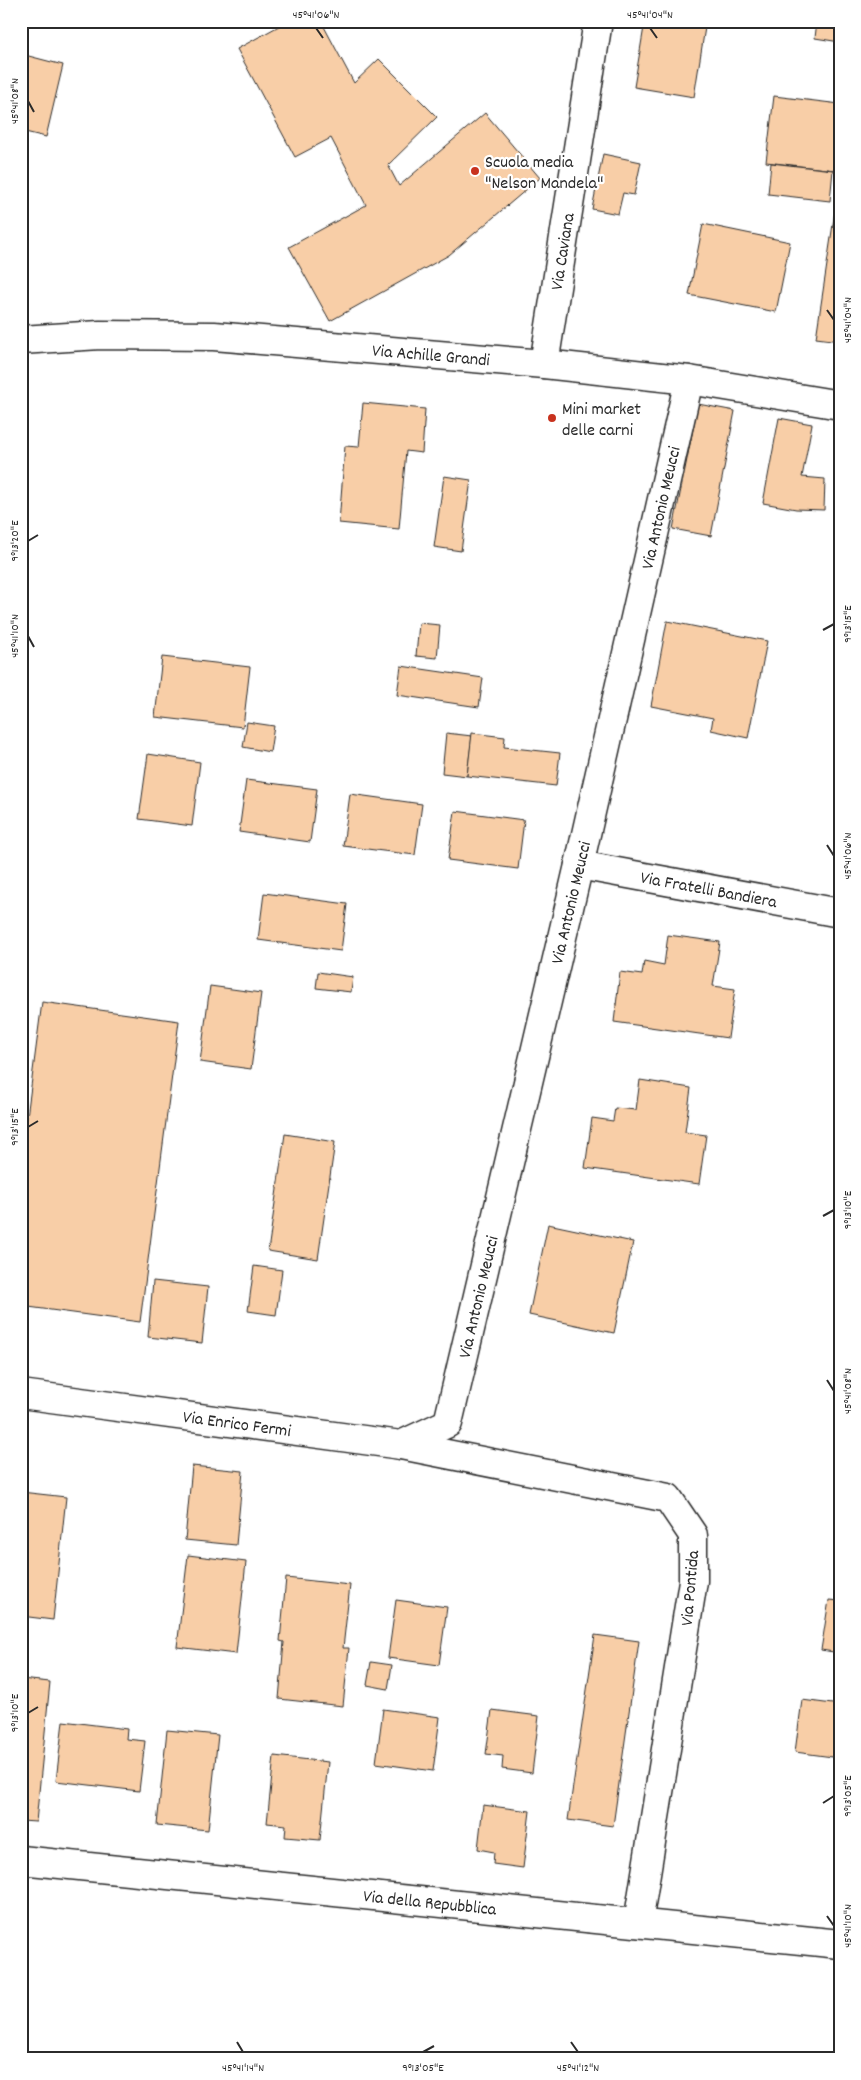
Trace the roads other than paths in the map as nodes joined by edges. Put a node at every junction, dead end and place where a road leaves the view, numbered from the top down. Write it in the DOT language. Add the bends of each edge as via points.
graph roads {
  1 [pos="598,21"];
  2 [pos="21,340"];
  3 [pos="544,364"];
  4 [pos="689,380"];
  5 [pos="840,405"];
  6 [pos="579,865"];
  7 [pos="840,913"];
  8 [pos="21,1394"];
  9 [pos="401,1445"];
  10 [pos="21,1860"];
  11 [pos="638,1924"];
  12 [pos="840,1944"];
  1 -- 3 [label="street, Via Caviana"];
  2 -- 3 [label="street, Via Achille Grandi" via="100,335 214,336"];
  3 -- 4 [label="street, Via Achille Grandi"];
  4 -- 5 [label="street, Via Achille Grandi"];
  4 -- 6 [label="street, Via Antonio Meucci"];
  6 -- 7 [label="street, Via Fratelli Bandiera"];
  6 -- 9 [label="street, Via Antonio Meucci" via="448,1423"];
  8 -- 9 [label="street, Via Enrico Fermi"];
  9 -- 11 [label="street, Via Pontida" via="668,1498 693,1535 693,1581"];
  10 -- 11 [label="street, Via della Repubblica"];
  11 -- 12 [label="street, Via della Repubblica"];
}
